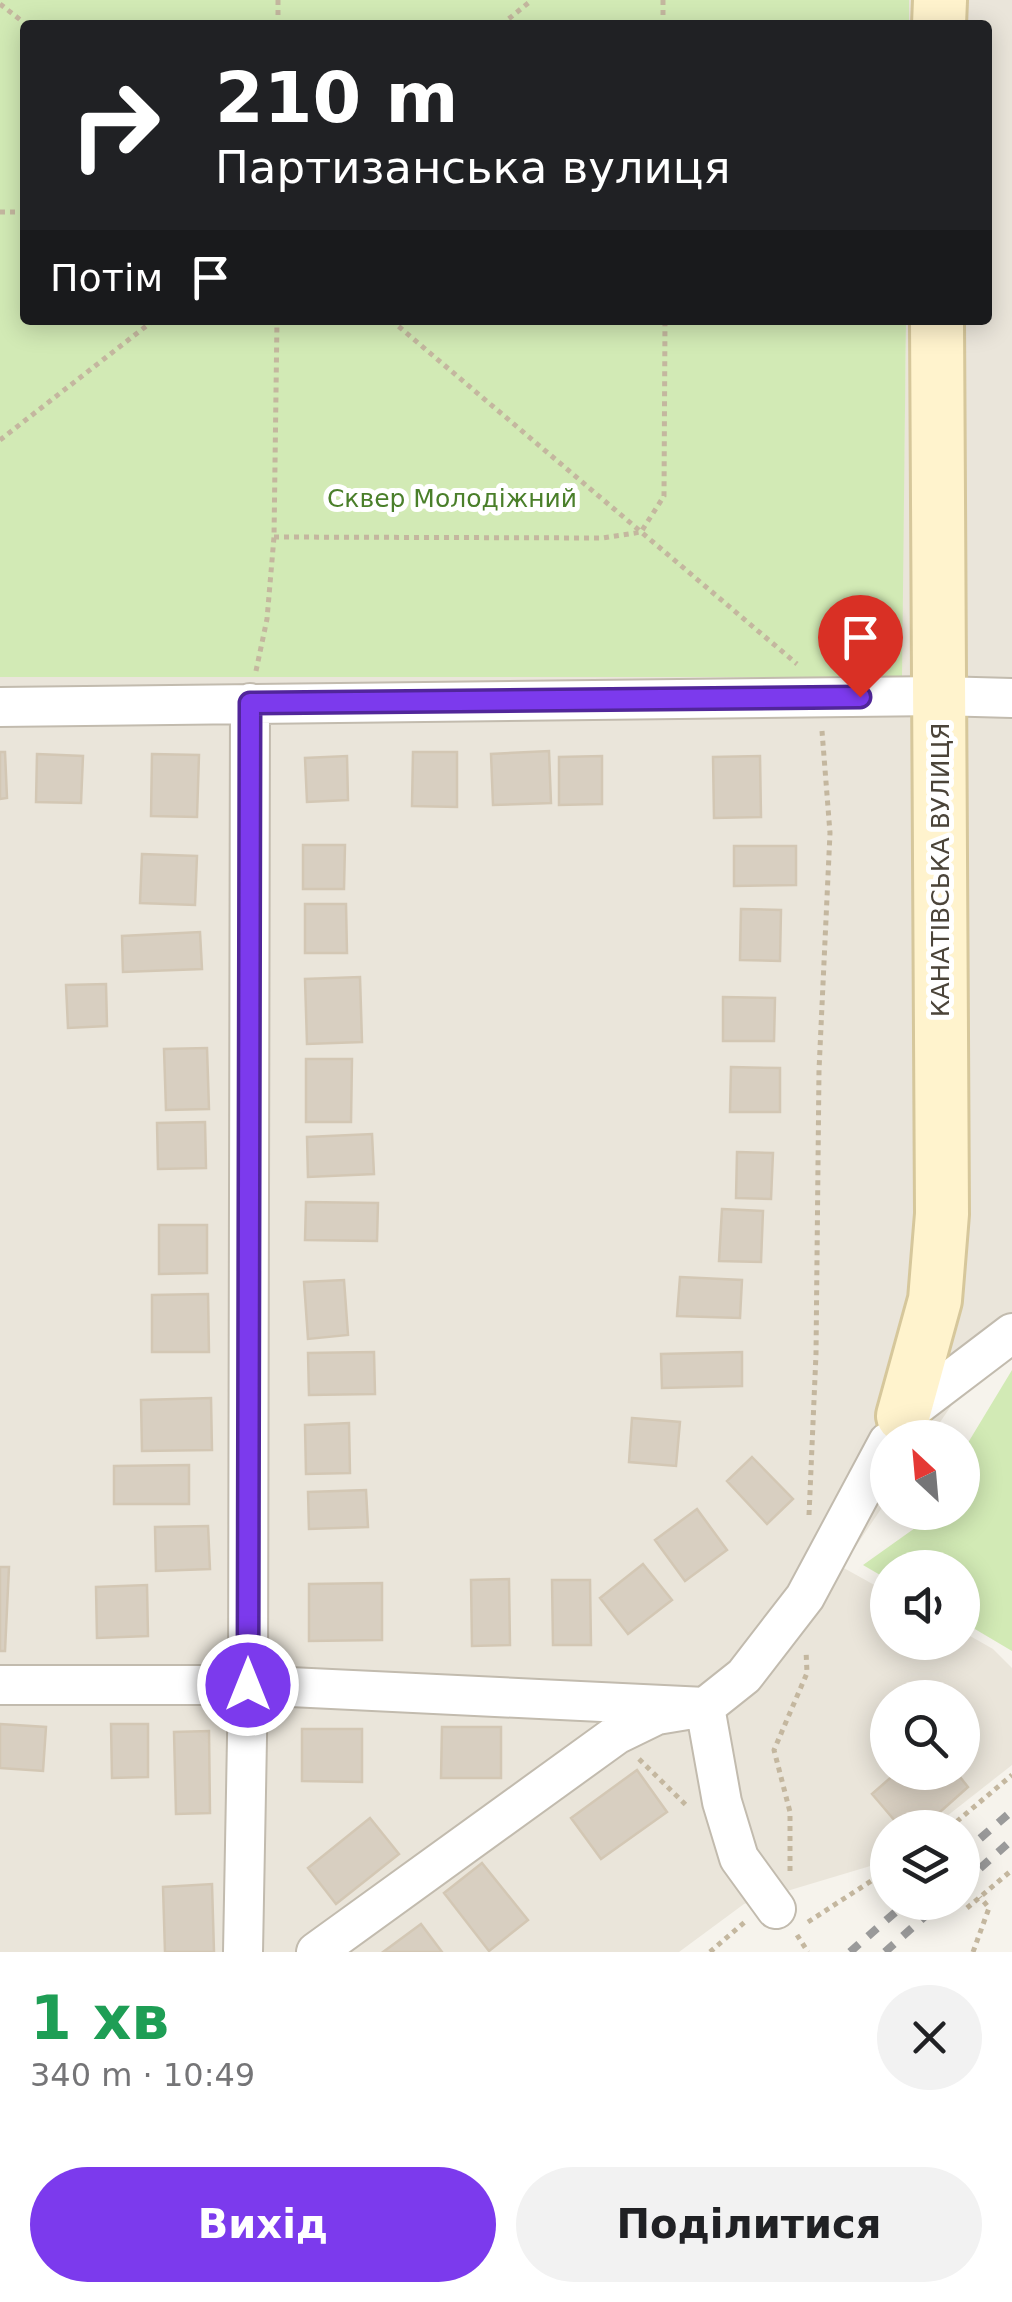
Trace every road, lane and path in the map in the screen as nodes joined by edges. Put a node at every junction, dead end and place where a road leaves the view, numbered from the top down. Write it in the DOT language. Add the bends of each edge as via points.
graph roads {
  1 [pos="532,0"];
  2 [pos="0,4"];
  3 [pos="21,20"];
  4 [pos="507,20"];
  5 [pos="148,325"];
  6 [pos="277,325"];
  7 [pos="397,325"];
  8 [pos="665,325"];
  9 [pos="937,325"];
  10 [pos="0,440"];
  11 [pos="642,532"];
  12 [pos="274,537"];
  13 [pos="939,696"];
  14 [pos="820,698"];
  15 [pos="1012,698"];
  16 [pos="250,703"];
  17 [pos="0,707"];
  18 [pos="1012,1332"];
  19 [pos="898,1420"];
  20 [pos="908,1420"];
  21 [pos="870,1476"];
  22 [pos="809,1527"];
  23 [pos="805,1597"];
  24 [pos="0,1684"];
  25 [pos="248,1685"];
  26 [pos="706,1708"];
  27 [pos="616,1735"];
  28 [pos="1012,1774"];
  29 [pos="970,1810"];
  30 [pos="739,1858"];
  31 [pos="1012,1870"];
  32 [pos="870,1876"];
  33 [pos="980,1897"];
  34 [pos="783,1906"];
  35 [pos="242,1952"];
  36 [pos="316,1952"];
  37 [pos="710,1952"];
  38 [pos="973,1952"];
  1 -- 4 [label="path"];
  2 -- 3 [label="path"];
  5 -- 10 [label="path"];
  6 -- 12 [label="path"];
  7 -- 11 [label="path"];
  8 -- 11 [label="path" via="664,496"];
  9 -- 13 [label="street, КАНАТІВСЬКА ВУЛИЦЯ"];
  11 -- 12 [label="path" via="604,538"];
  11 -- 14 [label="path" via="812,677"];
  12 -- 16 [label="path" via="268,619"];
  13 -- 14 [label="street"];
  13 -- 15 [label="street"];
  13 -- 19 [label="street, КАНАТІВСЬКА ВУЛИЦЯ" via="942,1214 934,1300"];
  14 -- 16 [label="street"];
  14 -- 22 [label="path" via="830,833"];
  16 -- 17 [label="street"];
  16 -- 25 [label="street"];
  18 -- 20 [label="street"];
  21 -- 23 [label="street"];
  23 -- 26 [label="street" via="744,1676"];
  23 -- 34 [label="path" via="806,1673 774,1750 790,1812"];
  24 -- 25 [label="street"];
  25 -- 26 [label="street"];
  25 -- 35 [label="street"];
  26 -- 27 [label="street" via="657,1715"];
  26 -- 30 [label="street"];
  27 -- 30 [label="path"];
  27 -- 36 [label="street"];
  28 -- 29 [label="path"];
  30 -- 34 [label="street"];
  31 -- 33 [label="path"];
  32 -- 34 [label="path"];
  33 -- 38 [label="path" via="988,1908"];
  34 -- 37 [label="path"];
}
